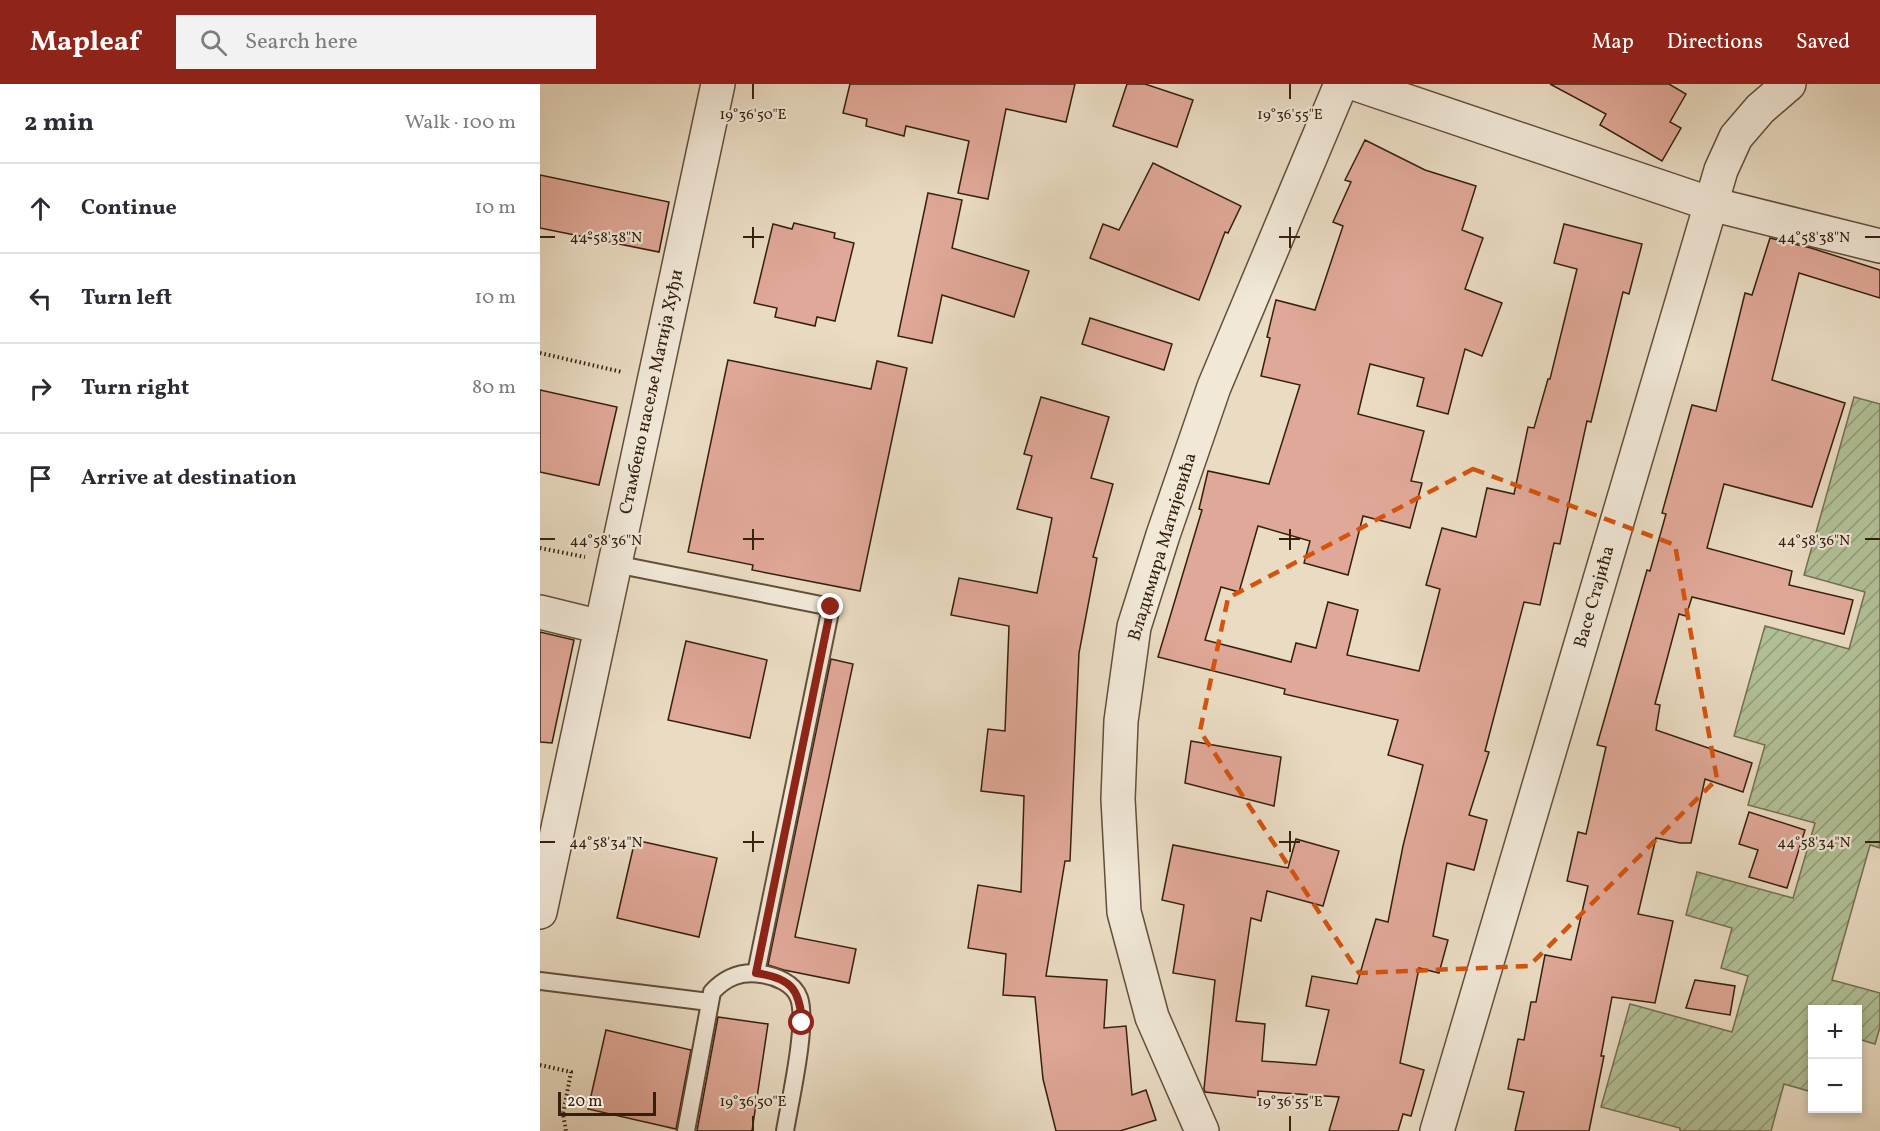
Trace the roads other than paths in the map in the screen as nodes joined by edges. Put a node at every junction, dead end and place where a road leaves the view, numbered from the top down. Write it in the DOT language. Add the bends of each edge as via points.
graph roads {
  1 [pos="718,84"];
  2 [pos="1341,84"];
  3 [pos="1356,84"];
  4 [pos="1789,84"];
  5 [pos="1711,204"];
  6 [pos="1880,246"];
  7 [pos="615,564"];
  8 [pos="540,612"];
  9 [pos="601,627"];
  10 [pos="542,893"];
  11 [pos="756,973"];
  12 [pos="540,981"];
  13 [pos="709,1002"];
  14 [pos="686,1131"];
  15 [pos="785,1131"];
  16 [pos="1202,1131"];
  17 [pos="1437,1131"];
  1 -- 7 [label="street, Стамбено насеље Матија Хуђи"];
  2 -- 16 [label="street, Владимира Матијевића" via="1214,387 1134,627 1121,721 1118,799 1124,912 1152,1017"];
  3 -- 5 [label="street"];
  4 -- 5 [label="street, Васе Стајића" via="1736,137"];
  5 -- 6 [label="street"];
  5 -- 17 [label="street, Васе Стајића"];
  7 -- 9 [label="street, Стамбено насеље Матија Хуђи"];
  7 -- 11 [label="lane" via="831,607"];
  8 -- 9 [label="street"];
  9 -- 10 [label="street, Стамбено насеље Матија Хуђи"];
  11 -- 13 [label="lane" via="729,978 712,992"];
  11 -- 15 [label="lane" via="784,982 799,998 802,1023"];
  12 -- 13 [label="lane"];
  13 -- 14 [label="lane"];
}
